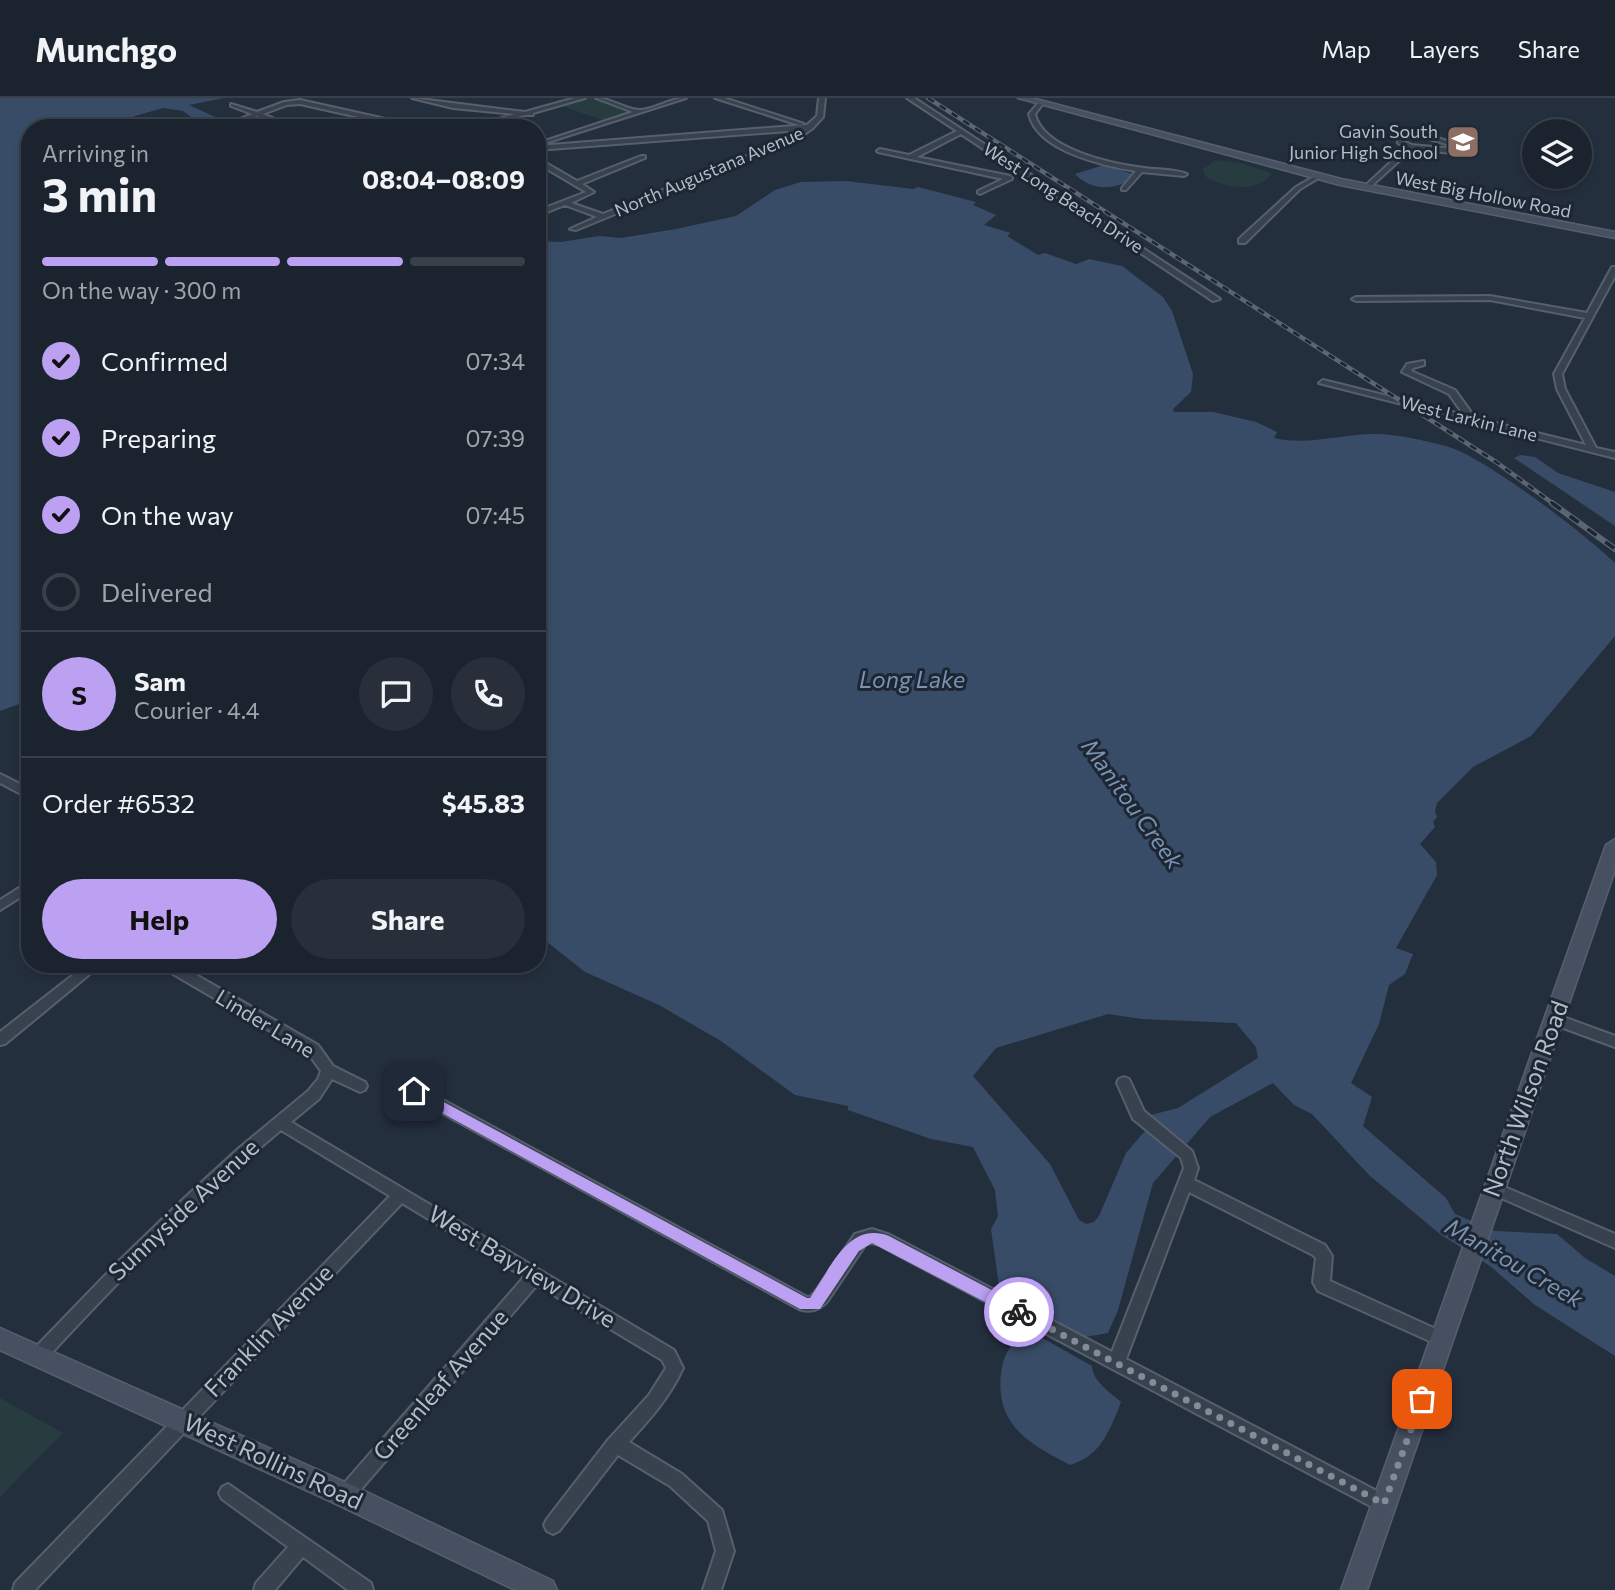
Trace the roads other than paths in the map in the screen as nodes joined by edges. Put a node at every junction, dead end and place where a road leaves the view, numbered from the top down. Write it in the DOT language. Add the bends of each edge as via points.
graph roads {
  1 [pos="415,98"];
  2 [pos="582,98"];
  3 [pos="599,98"];
  4 [pos="683,98"];
  5 [pos="718,98"];
  6 [pos="910,98"];
  7 [pos="1021,98"];
  8 [pos="821,99"];
  9 [pos="1040,103"];
  10 [pos="233,105"];
  11 [pos="639,112"];
  12 [pos="259,113"];
  13 [pos="531,114"];
  14 [pos="244,119"];
  15 [pos="273,119"];
  16 [pos="376,119"];
  17 [pos="510,119"];
  18 [pos="812,127"];
  19 [pos="961,131"];
  20 [pos="546,144"];
  21 [pos="546,146"];
  22 [pos="1411,147"];
  23 [pos="880,151"];
  24 [pos="643,157"];
  25 [pos="909,158"];
  26 [pos="546,166"];
  27 [pos="1140,170"];
  28 [pos="1027,174"];
  29 [pos="1184,174"];
  30 [pos="1317,177"];
  31 [pos="1009,178"];
  32 [pos="575,184"];
  33 [pos="1366,188"];
  34 [pos="1124,189"];
  35 [pos="980,192"];
  36 [pos="566,203"];
  37 [pos="548,210"];
  38 [pos="604,217"];
  39 [pos="575,229"];
  40 [pos="1615,236"];
  41 [pos="1242,241"];
  42 [pos="1615,269"];
  43 [pos="1216,299"];
  44 [pos="1356,299"];
  45 [pos="1588,316"];
  46 [pos="1421,363"];
  47 [pos="1323,383"];
  48 [pos="1472,420"];
  49 [pos="1592,449"];
  50 [pos="1615,455"];
  51 [pos="0,778"];
  52 [pos="21,789"];
  53 [pos="1615,845"];
  54 [pos="21,892"];
  55 [pos="0,906"];
  56 [pos="85,973"];
  57 [pos="182,973"];
  58 [pos="1555,1019"];
  59 [pos="0,1040"];
  60 [pos="1615,1042"];
  61 [pos="328,1070"];
  62 [pos="1124,1083"];
  63 [pos="359,1086"];
  64 [pos="414,1091"];
  65 [pos="280,1122"];
  66 [pos="1185,1183"];
  67 [pos="401,1194"];
  68 [pos="1492,1196"];
  69 [pos="1615,1241"];
  70 [pos="536,1275"];
  71 [pos="0,1339"];
  72 [pos="1443,1339"];
  73 [pos="40,1354"];
  74 [pos="1116,1364"];
  75 [pos="184,1421"];
  76 [pos="616,1444"];
  77 [pos="228,1493"];
  78 [pos="345,1494"];
  79 [pos="1384,1504"];
  80 [pos="553,1525"];
  81 [pos="301,1545"];
  82 [pos="22,1590"];
  83 [pos="263,1590"];
  84 [pos="364,1590"];
  85 [pos="544,1590"];
  86 [pos="712,1590"];
  87 [pos="1354,1590"];
  1 -- 13 [label="street"];
  2 -- 13 [label="street"];
  3 -- 11 [label="street"];
  4 -- 11 [label="street"];
  5 -- 18 [label="street"];
  6 -- 19 [label="street, West Long Beach Drive"];
  7 -- 9 [label="street, West Big Hollow Road"];
  8 -- 18 [label="street, North Augustana Avenue" via="823,110"];
  9 -- 27 [label="street" via="1032,118 1048,134 1086,157"];
  9 -- 30 [label="street, West Big Hollow Road"];
  10 -- 12 [label="street"];
  11 -- 20 [label="street"];
  12 -- 14 [label="street"];
  12 -- 15 [label="street"];
  12 -- 16 [label="street" via="300,102"];
  13 -- 17 [label="street"];
  18 -- 21 [label="street"];
  18 -- 38 [label="street, North Augustana Avenue" via="781,145"];
  19 -- 25 [label="street"];
  19 -- 28 [label="street, West Long Beach Drive"];
  22 -- 22 [label="street" via="1400,142 1399,135 1427,134 1463,152"];
  22 -- 33 [label="street"];
  23 -- 25 [label="street"];
  24 -- 32 [label="street"];
  25 -- 31 [label="street"];
  26 -- 32 [label="street"];
  27 -- 29 [label="street"];
  27 -- 34 [label="street"];
  28 -- 31 [label="street"];
  28 -- 43 [label="street, West Long Beach Drive"];
  30 -- 33 [label="street, West Big Hollow Road"];
  30 -- 41 [label="street" via="1298,188"];
  31 -- 35 [label="street"];
  32 -- 36 [label="street" via="591,192"];
  33 -- 40 [label="street, West Big Hollow Road"];
  36 -- 37 [label="street"];
  36 -- 38 [label="street"];
  38 -- 39 [label="street, North Augustana Avenue"];
  42 -- 45 [label="street"];
  44 -- 45 [label="street" via="1497,299"];
  45 -- 49 [label="street" via="1558,374"];
  46 -- 48 [label="street" via="1406,372 1452,392"];
  47 -- 48 [label="street, West Larkin Lane"];
  48 -- 49 [label="street, West Larkin Lane"];
  49 -- 50 [label="street, West Larkin Lane"];
  51 -- 52 [label="street"];
  53 -- 58 [label="street, North Wilson Road"];
  54 -- 55 [label="street"];
  56 -- 59 [label="street"];
  57 -- 61 [label="street, Linder Lane" via="313,1049"];
  58 -- 60 [label="street"];
  58 -- 68 [label="street, North Wilson Road"];
  61 -- 63 [label="street, Linder Lane"];
  61 -- 65 [label="street, Sunnyside Avenue" via="325,1084"];
  62 -- 66 [label="street" via="1130,1104 1187,1155 1191,1168"];
  64 -- 74 [label="street" via="805,1304 814,1304 854,1247 872,1236"];
  65 -- 67 [label="street, West Bayview Drive"];
  65 -- 73 [label="street, Sunnyside Avenue" via="102,1285"];
  66 -- 72 [label="street" via="1320,1250 1324,1286"];
  66 -- 74 [label="street"];
  67 -- 70 [label="street, West Bayview Drive"];
  67 -- 75 [label="street, Franklin Avenue"];
  68 -- 69 [label="street"];
  68 -- 72 [label="street, North Wilson Road"];
  70 -- 76 [label="street, West Bayview Drive" via="668,1355 675,1368 648,1411"];
  70 -- 78 [label="street, Greenleaf Avenue"];
  71 -- 73 [label="street, West Rollins Road"];
  72 -- 79 [label="street, North Wilson Road"];
  73 -- 75 [label="street, West Rollins Road"];
  74 -- 79 [label="street"];
  75 -- 78 [label="street, West Rollins Road"];
  75 -- 82 [label="street, Franklin Avenue"];
  76 -- 80 [label="street"];
  76 -- 86 [label="street" via="676,1480 716,1516 724,1551"];
  77 -- 81 [label="street"];
  78 -- 85 [label="street, West Rollins Road"];
  79 -- 87 [label="street, North Wilson Road"];
  81 -- 83 [label="street"];
  81 -- 84 [label="street"];
}
